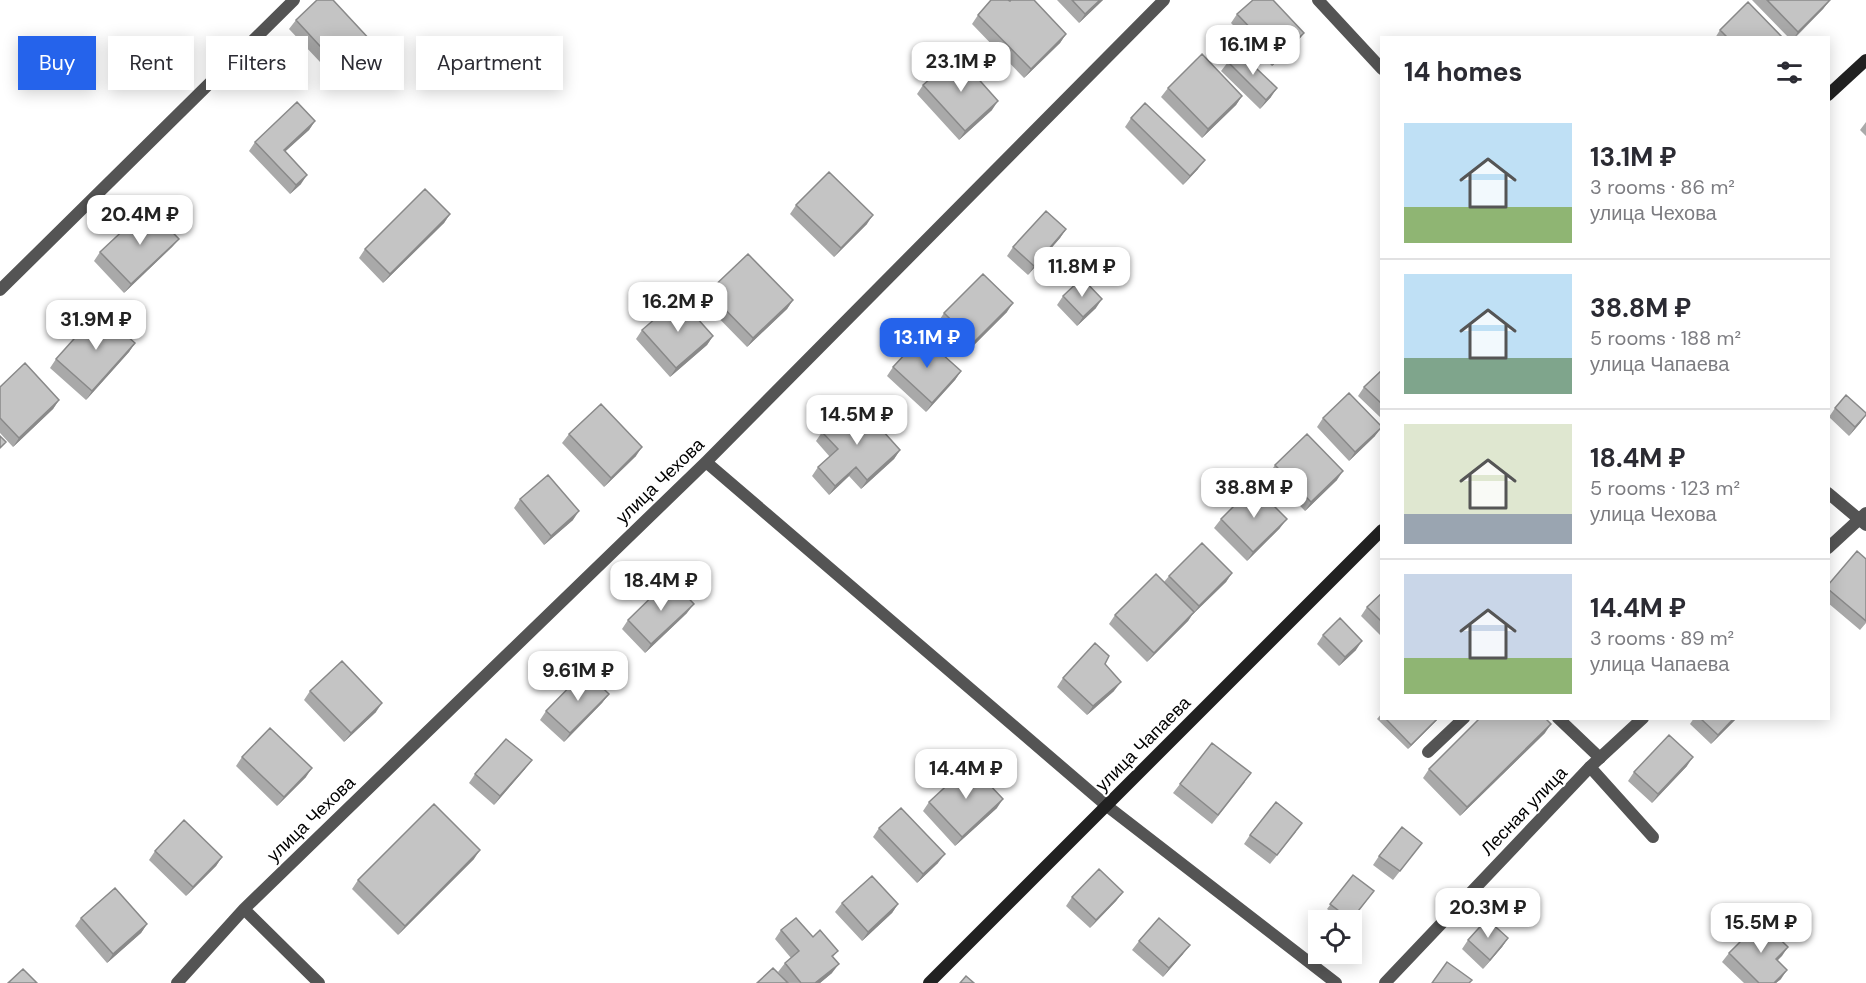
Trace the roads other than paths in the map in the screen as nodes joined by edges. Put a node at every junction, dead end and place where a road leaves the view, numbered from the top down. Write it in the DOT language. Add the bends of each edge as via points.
graph roads {
  1 [pos="294,0"];
  2 [pos="1164,0"];
  3 [pos="1318,0"];
  4 [pos="1866,60"];
  5 [pos="1380,67"];
  6 [pos="1830,93"];
  7 [pos="0,290"];
  8 [pos="706,462"];
  9 [pos="1830,494"];
  10 [pos="1864,519"];
  11 [pos="1380,532"];
  12 [pos="1830,546"];
  13 [pos="1462,720"];
  14 [pos="1560,720"];
  15 [pos="1641,720"];
  16 [pos="1428,752"];
  17 [pos="1600,758"];
  18 [pos="1590,767"];
  19 [pos="1107,806"];
  20 [pos="1653,837"];
  21 [pos="244,909"];
  22 [pos="177,983"];
  23 [pos="319,983"];
  24 [pos="929,983"];
  25 [pos="1336,983"];
  26 [pos="1385,983"];
  1 -- 7 [label="street"];
  2 -- 8 [label="street, улица Чехова"];
  3 -- 5 [label="street"];
  4 -- 6 [label="street"];
  8 -- 19 [label="street"];
  8 -- 21 [label="street, улица Чехова"];
  9 -- 10 [label="street"];
  10 -- 12 [label="street"];
  11 -- 19 [label="street, улица Чапаева"];
  13 -- 16 [label="street"];
  14 -- 17 [label="street"];
  15 -- 17 [label="street, Лесная улица"];
  17 -- 18 [label="street, Лесная улица"];
  18 -- 20 [label="street"];
  18 -- 26 [label="street, Лесная улица"];
  19 -- 24 [label="street, улица Чапаева"];
  19 -- 25 [label="street"];
  21 -- 22 [label="street, улица Чехова"];
  21 -- 23 [label="street"];
}
